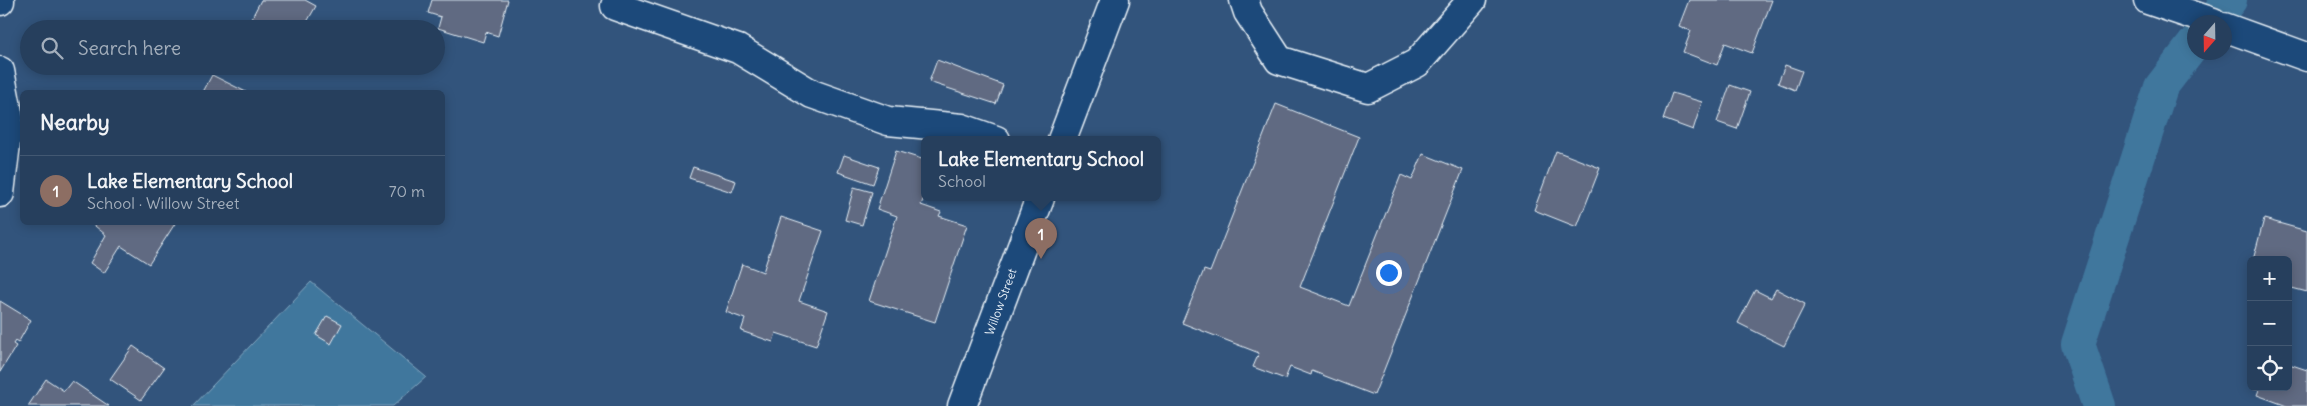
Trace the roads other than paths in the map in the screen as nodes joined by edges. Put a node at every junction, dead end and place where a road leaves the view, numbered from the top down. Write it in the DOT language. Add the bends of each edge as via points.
graph roads {
  1 [pos="1115,0"];
  2 [pos="1244,0"];
  3 [pos="1472,0"];
  4 [pos="2148,0"];
  5 [pos="615,6"];
  6 [pos="2192,15"];
  7 [pos="2232,30"];
  8 [pos="2307,57"];
  9 [pos="0,71"];
  10 [pos="985,136"];
  11 [pos="1064,136"];
  12 [pos="0,193"];
  13 [pos="1039,201"];
  14 [pos="962,406"];
  1 -- 11 [label="street"];
  2 -- 3 [label="street" via="1248,12 1279,60 1368,88 1416,64"];
  4 -- 6 [label="street"];
  5 -- 10 [label="street" via="738,49 812,94 888,121 962,128"];
  7 -- 8 [label="street"];
  9 -- 12 [label="street" via="9,118"];
  13 -- 14 [label="street, Willow Street"];
}
